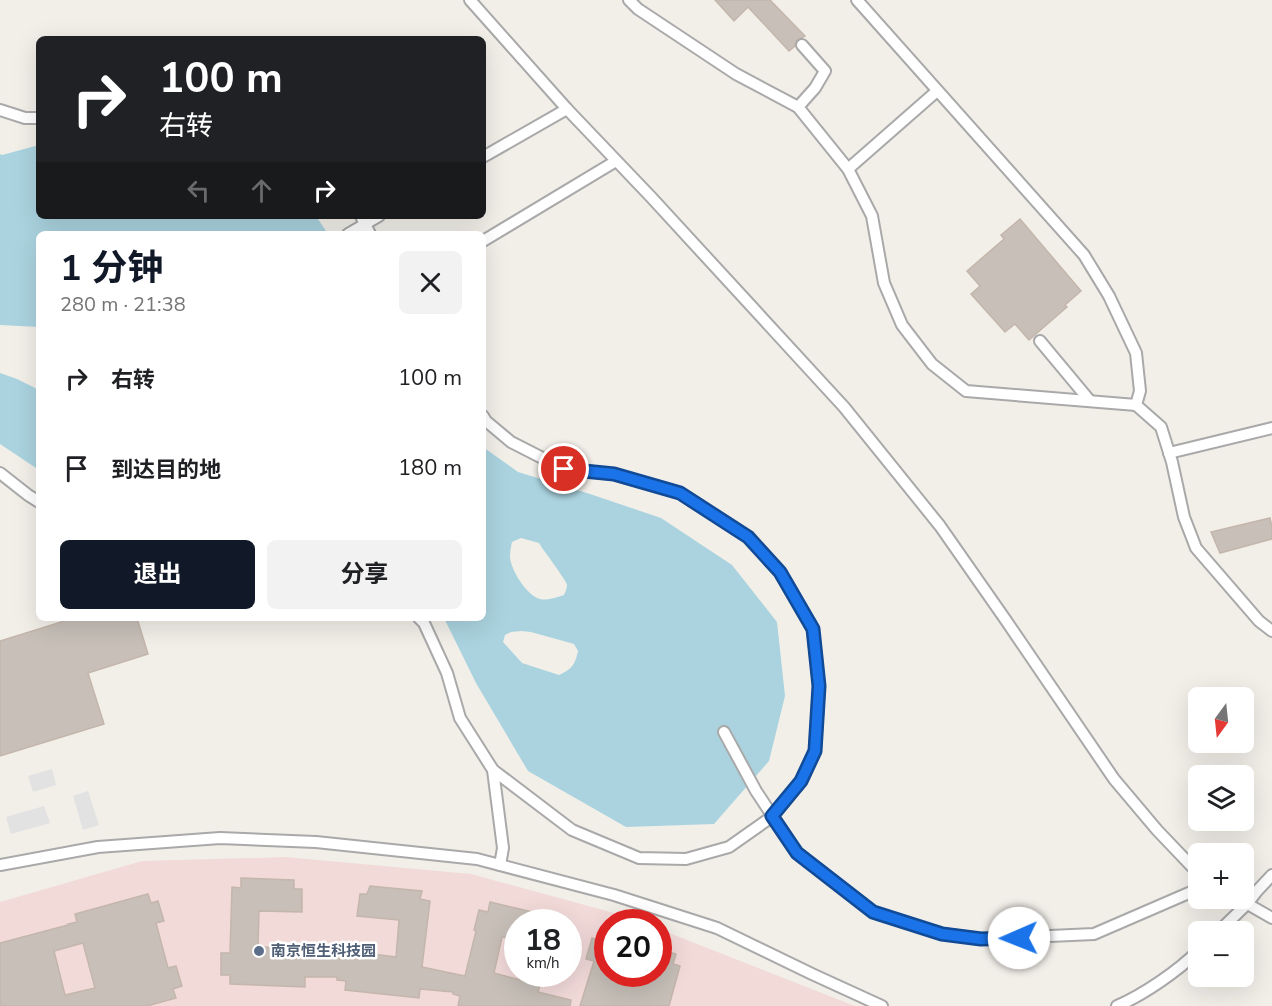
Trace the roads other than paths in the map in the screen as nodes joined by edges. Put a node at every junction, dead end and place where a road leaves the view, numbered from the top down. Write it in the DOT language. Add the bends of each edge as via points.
graph roads {
  1 [pos="470,0"];
  2 [pos="629,0"];
  3 [pos="857,0"];
  4 [pos="802,45"];
  5 [pos="937,91"];
  6 [pos="798,107"];
  7 [pos="567,109"];
  8 [pos="0,110"];
  9 [pos="36,118"];
  10 [pos="486,155"];
  11 [pos="616,161"];
  12 [pos="848,169"];
  13 [pos="486,239"];
  14 [pos="1040,341"];
  15 [pos="1090,401"];
  16 [pos="1136,405"];
  17 [pos="486,421"];
  18 [pos="1272,428"];
  19 [pos="1169,453"];
  20 [pos="0,473"];
  21 [pos="36,500"];
  22 [pos="422,621"];
  23 [pos="1272,631"];
  24 [pos="724,732"];
  25 [pos="493,770"];
  26 [pos="772,816"];
  27 [pos="1188,863"];
  28 [pos="0,865"];
  29 [pos="500,865"];
  30 [pos="1272,876"];
  31 [pos="1188,893"];
  32 [pos="1254,893"];
  33 [pos="1254,908"];
  34 [pos="1236,909"];
  35 [pos="1272,918"];
  36 [pos="1227,921"];
  37 [pos="1188,961"];
  38 [pos="882,1006"];
  39 [pos="1116,1006"];
  1 -- 7 [label="lane"];
  2 -- 6 [label="lane" via="736,74"];
  3 -- 5 [label="lane"];
  4 -- 6 [label="lane" via="825,71"];
  5 -- 12 [label="lane"];
  5 -- 16 [label="lane" via="1084,255 1136,353 1140,391"];
  6 -- 12 [label="lane"];
  7 -- 10 [label="lane"];
  7 -- 11 [label="lane"];
  8 -- 9 [label="lane"];
  11 -- 13 [label="lane"];
  11 -- 27 [label="lane" via="844,407 940,526 1114,779"];
  12 -- 15 [label="lane" via="872,216 884,283 902,325 932,364 966,391"];
  14 -- 15 [label="lane"];
  15 -- 16 [label="lane"];
  16 -- 19 [label="lane" via="1161,427"];
  17 -- 26 [label="lane" via="511,442 564,469 614,474 680,493 748,537 780,572 813,629 819,686 815,751 801,781"];
  18 -- 19 [label="lane"];
  19 -- 23 [label="lane" via="1184,517 1196,548"];
  20 -- 21 [label="lane"];
  22 -- 25 [label="lane" via="447,673 460,718"];
  24 -- 26 [label="lane"];
  25 -- 26 [label="lane" via="572,830 639,858 686,859 729,847"];
  25 -- 29 [label="lane" via="503,848"];
  26 -- 31 [label="lane" via="797,853 873,912 942,934 981,939 1094,934"];
  28 -- 29 [label="lane" via="98,847 220,838 327,843 477,859"];
  29 -- 38 [label="lane" via="717,928"];
  30 -- 32 [label="lane"];
  33 -- 35 [label="lane"];
  34 -- 36 [label="lane"];
  37 -- 39 [label="lane"];
}
